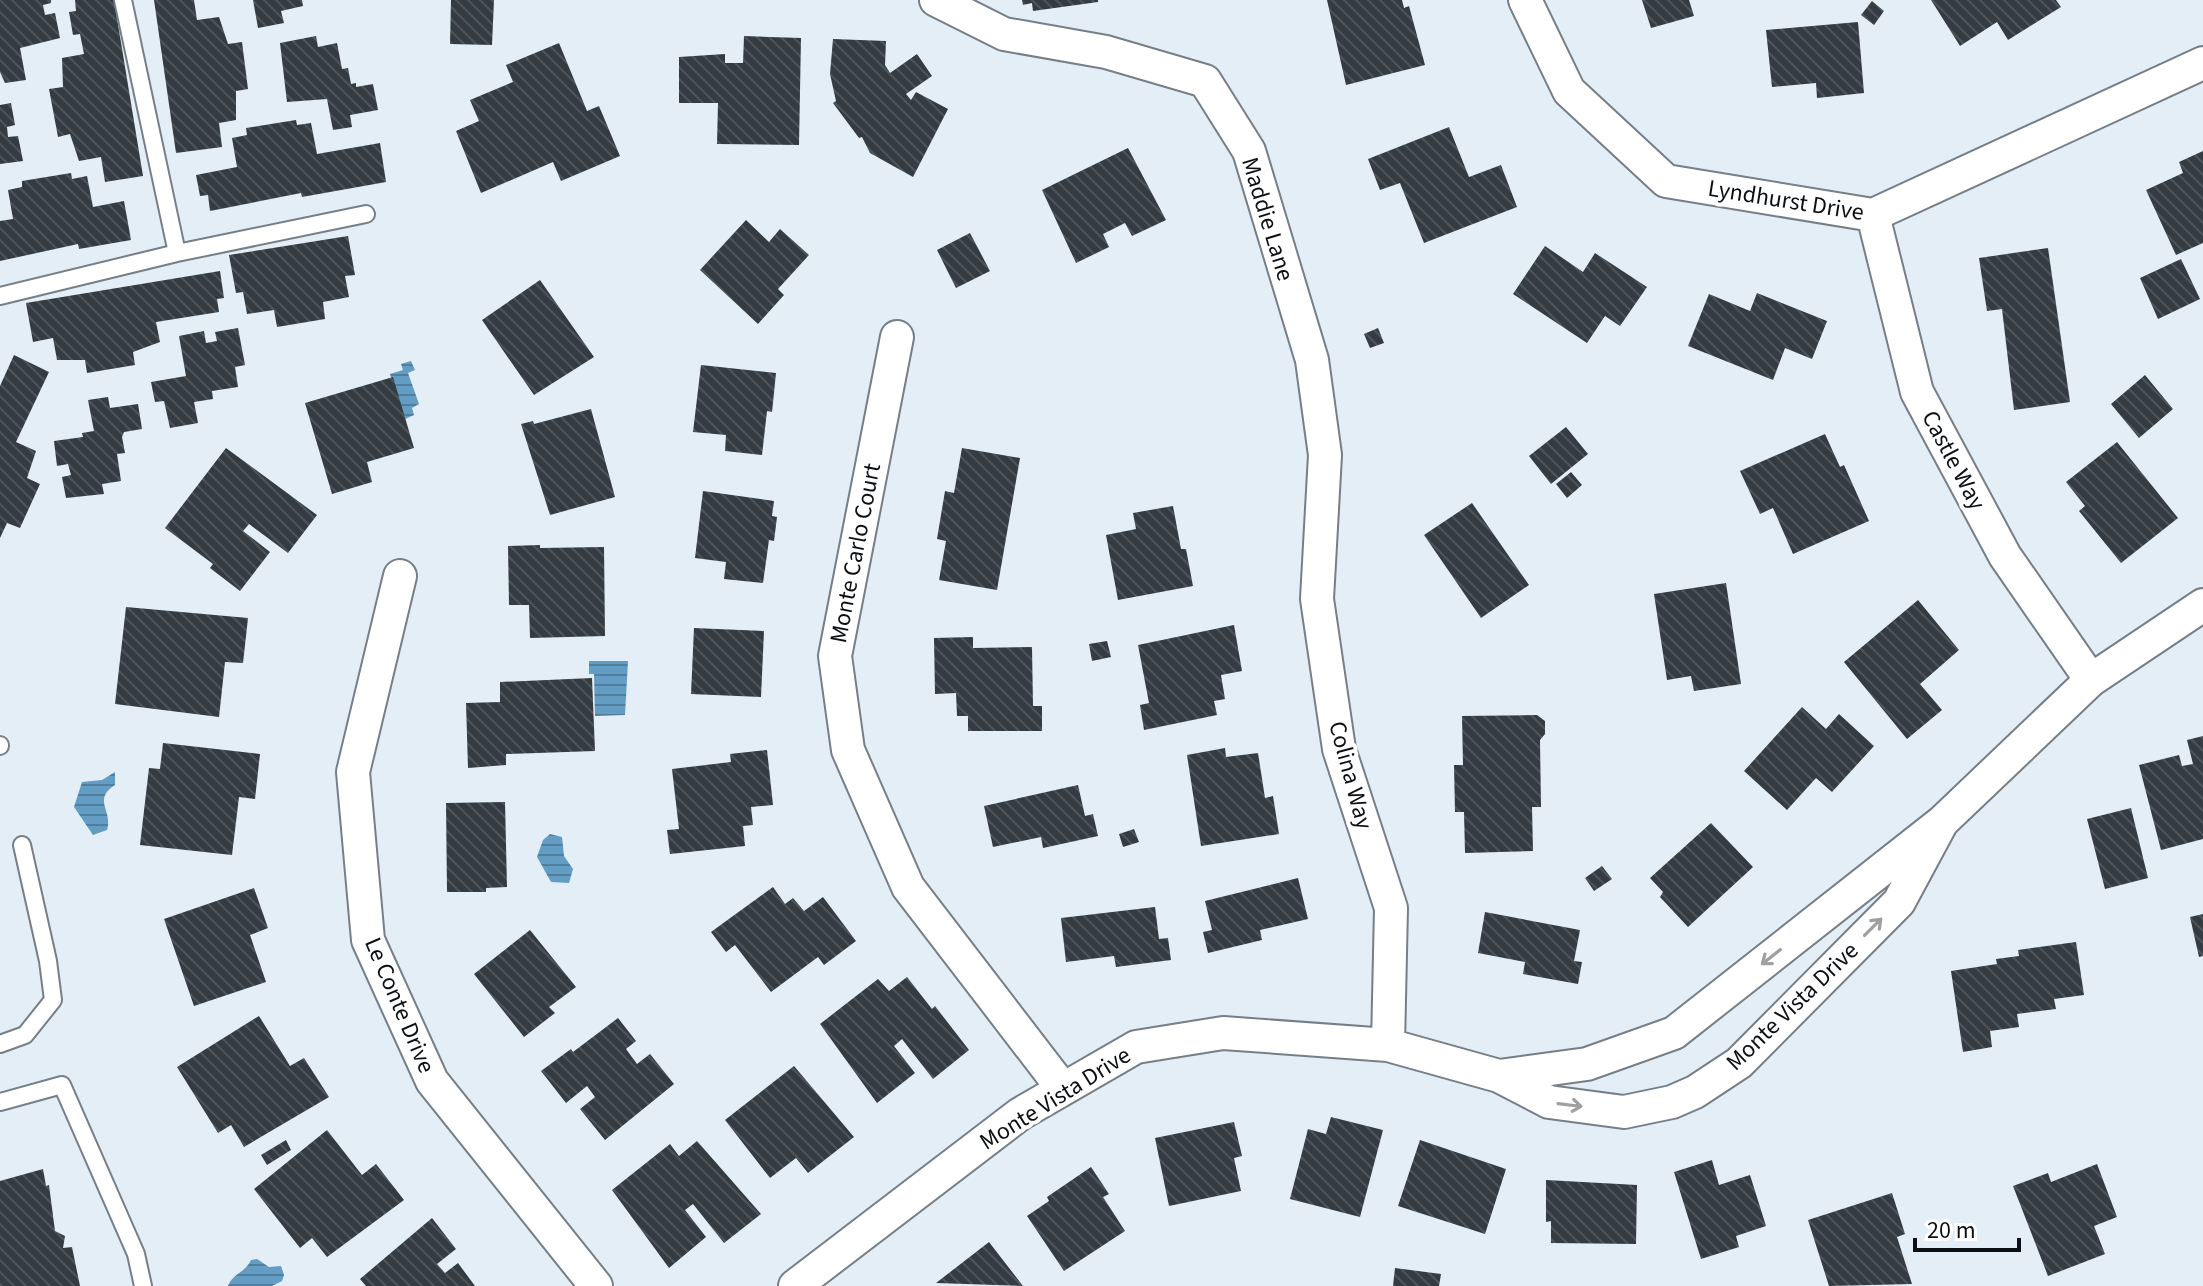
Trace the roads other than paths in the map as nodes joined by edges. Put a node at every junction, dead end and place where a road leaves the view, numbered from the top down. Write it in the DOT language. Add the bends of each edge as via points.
graph roads {
  1 [pos="123,0"];
  2 [pos="1525,0"];
  3 [pos="945,2"];
  4 [pos="2203,63"];
  5 [pos="366,214"];
  6 [pos="1873,215"];
  7 [pos="177,253"];
  8 [pos="0,296"];
  9 [pos="897,337"];
  10 [pos="1325,455"];
  11 [pos="400,576"];
  12 [pos="2203,605"];
  13 [pos="2091,680"];
  14 [pos="1942,822"];
  15 [pos="22,845"];
  16 [pos="0,1044"];
  17 [pos="1388,1045"];
  18 [pos="1499,1076"];
  19 [pos="1063,1089"];
  20 [pos="0,1102"];
  21 [pos="143,1286"];
  22 [pos="596,1286"];
  23 [pos="795,1286"];
  1 -- 7 [label="lane"];
  2 -- 6 [label="street, Lyndhurst Drive" via="1569,91 1666,181"];
  3 -- 10 [label="street, Maddie Lane" via="1004,34 1106,52 1205,81 1249,151 1312,360"];
  4 -- 6 [label="street, Lyndhurst Drive"];
  5 -- 7 [label="lane"];
  6 -- 13 [label="street, Castle Way" via="1917,392 2005,556"];
  7 -- 8 [label="lane"];
  9 -- 19 [label="street, Monte Carlo Court" via="835,656 848,750 908,887"];
  10 -- 17 [label="street, Colina Way" via="1317,599 1339,749 1391,908"];
  11 -- 22 [label="street, Le Conte Drive" via="353,772 368,940 432,1081"];
  12 -- 13 [label="street, Monte Vista Drive"];
  13 -- 14 [label="street, Monte Vista Drive"];
  14 -- 18 [label="street, Monte Vista Drive, one-way" via="1674,1033 1587,1064"];
  18 -- 14 [label="street, Monte Vista Drive, one-way" via="1549,1102 1624,1112 1695,1092 1739,1063 1899,902"];
  15 -- 16 [label="lane" via="53,1000 25,1035"];
  17 -- 18 [label="street, Monte Vista Drive"];
  17 -- 19 [label="street, Monte Vista Drive" via="1223,1033 1136,1047"];
  19 -- 23 [label="street, Monte Vista Drive" via="937,1175"];
  20 -- 21 [label="lane" via="62,1085 136,1254"];
}
